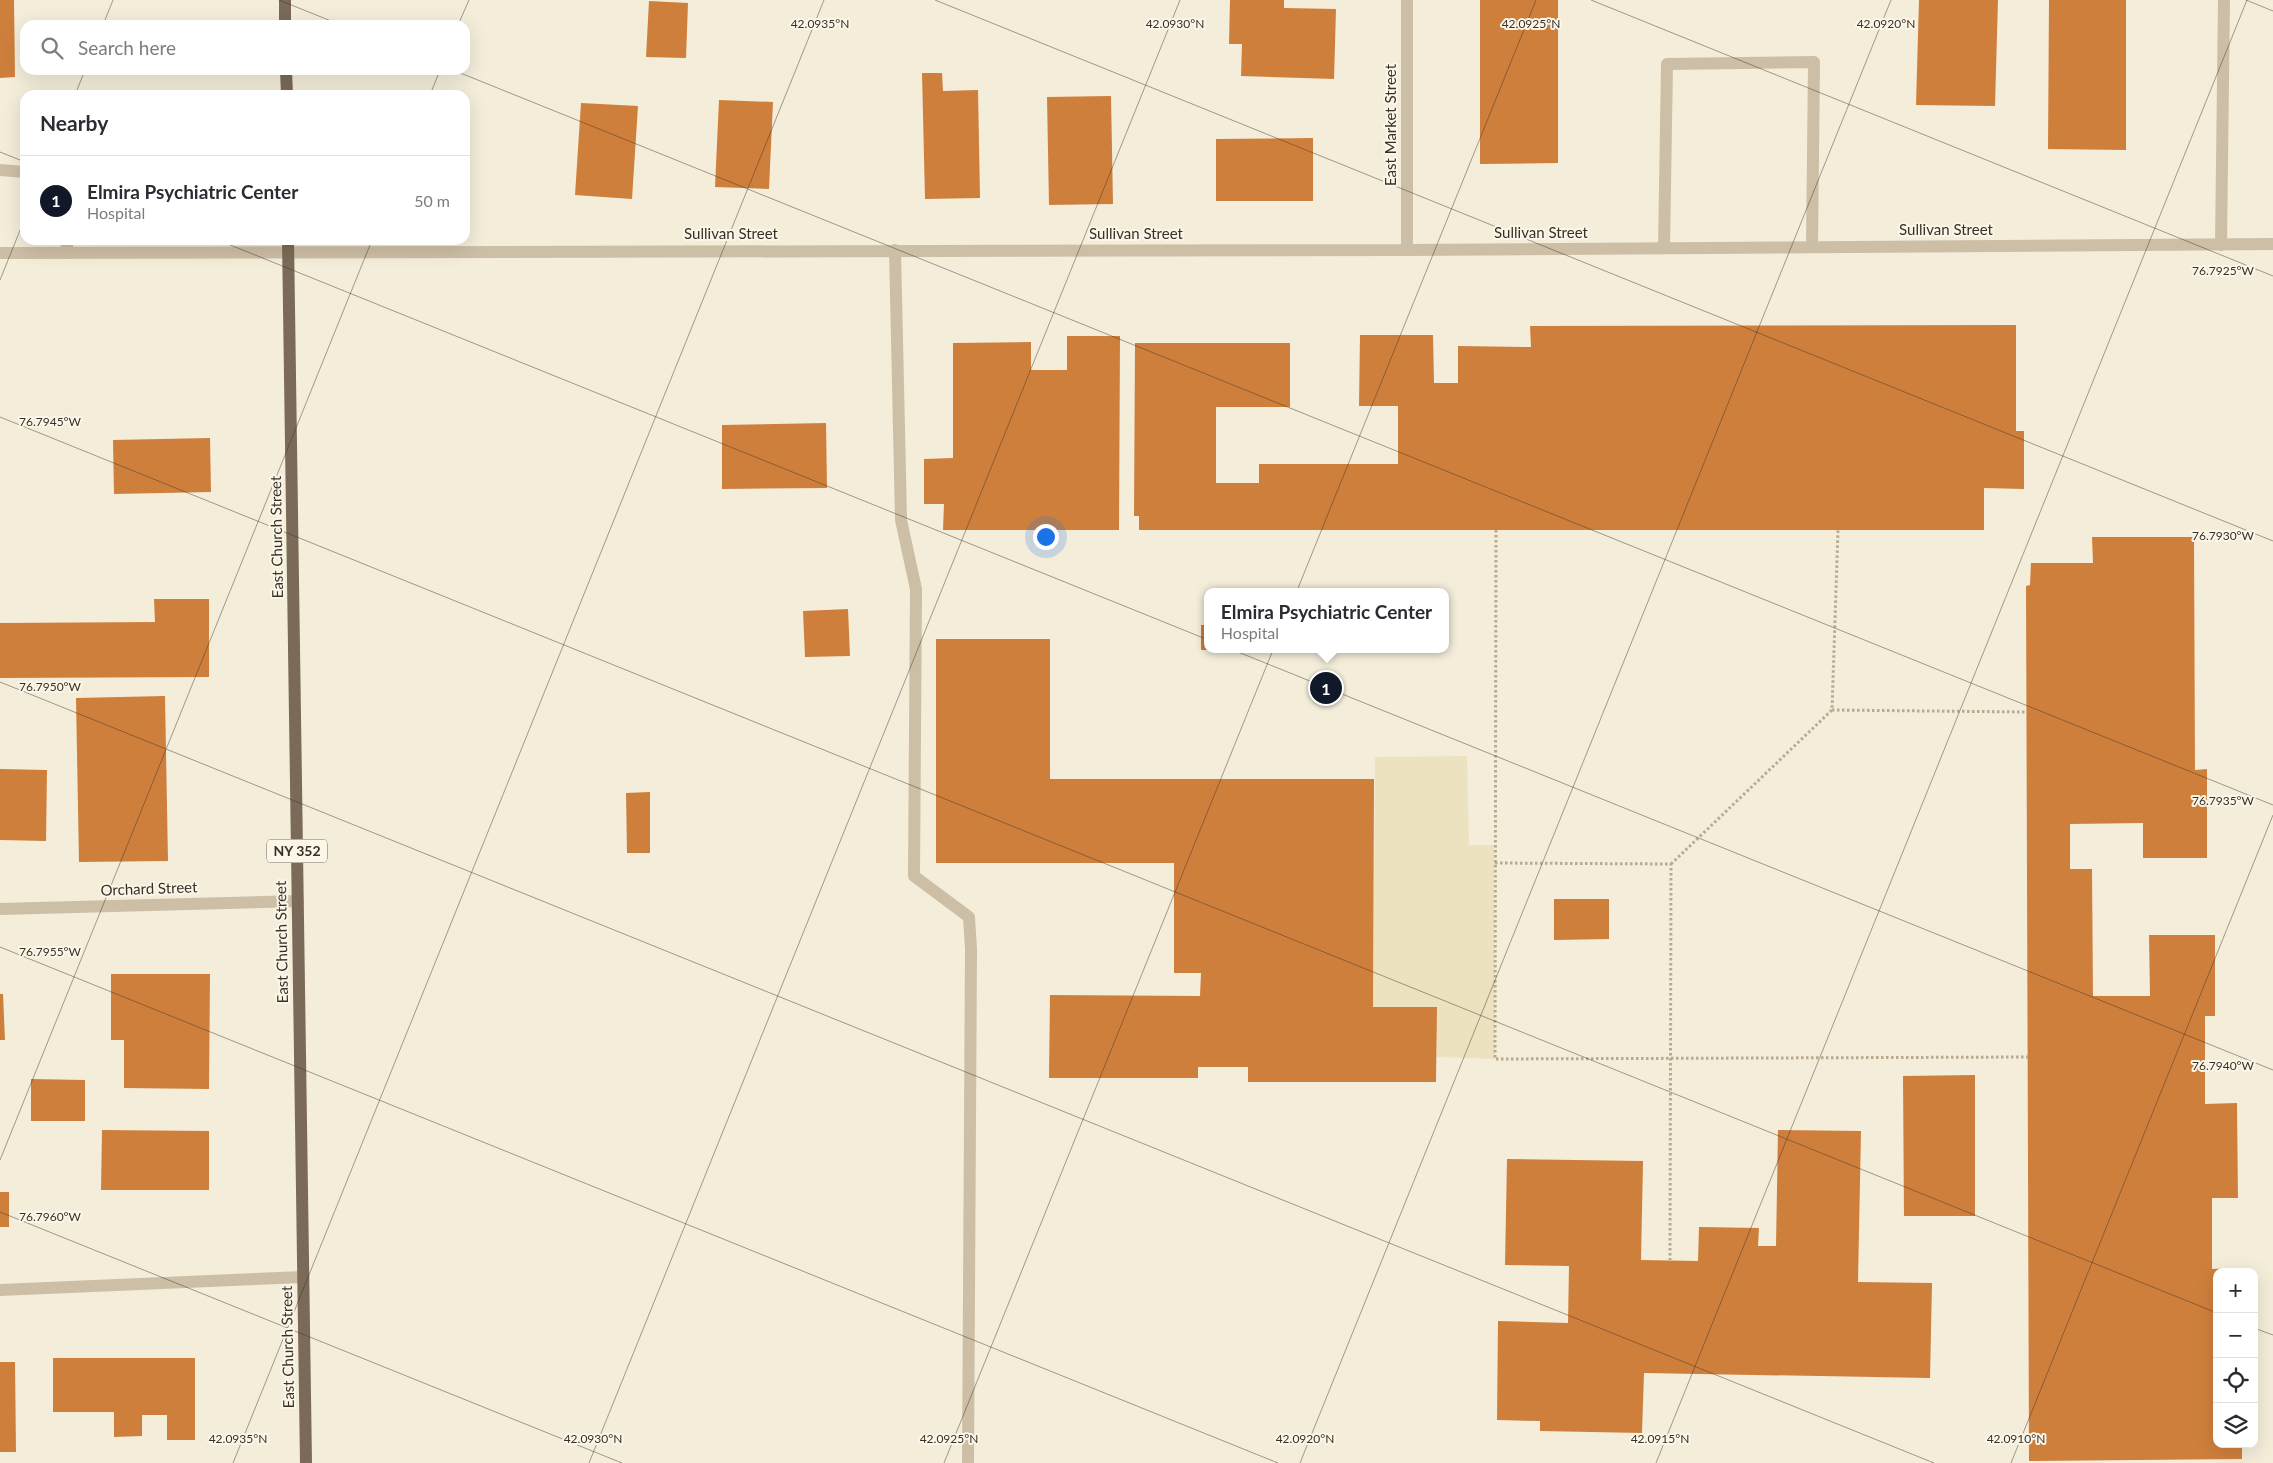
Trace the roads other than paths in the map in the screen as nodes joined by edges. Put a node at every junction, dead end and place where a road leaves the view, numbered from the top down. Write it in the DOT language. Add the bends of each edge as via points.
graph roads {
  1 [pos="285,0"];
  2 [pos="1407,0"];
  3 [pos="2224,0"];
  4 [pos="286,20"];
  5 [pos="286,75"];
  6 [pos="286,90"];
  7 [pos="0,170"];
  8 [pos="20,172"];
  9 [pos="2273,244"];
  10 [pos="2221,245"];
  11 [pos="67,246"];
  12 [pos="288,246"];
  13 [pos="1812,247"];
  14 [pos="1664,248"];
  15 [pos="895,250"];
  16 [pos="1407,250"];
  17 [pos="0,253"];
  18 [pos="298,901"];
  19 [pos="0,909"];
  20 [pos="303,1277"];
  21 [pos="0,1290"];
  22 [pos="306,1463"];
  23 [pos="968,1463"];
  1 -- 4 [label="main road"];
  2 -- 16 [label="street, East Market Street"];
  3 -- 10 [label="street"];
  5 -- 6 [label="main road"];
  7 -- 8 [label="street"];
  9 -- 10 [label="street, Sullivan Street"];
  10 -- 13 [label="street, Sullivan Street"];
  11 -- 12 [label="street, Sullivan Street"];
  11 -- 17 [label="street, Sullivan Street"];
  12 -- 15 [label="street, Sullivan Street"];
  12 -- 18 [label="main road, East Church Street / NY 352"];
  13 -- 14 [label="street, Sullivan Street"];
  13 -- 14 [label="street" via="1814,62 1667,64"];
  14 -- 16 [label="street, Sullivan Street"];
  15 -- 16 [label="street, Sullivan Street"];
  15 -- 23 [label="street" via="901,520 916,589 914,876 969,917"];
  18 -- 19 [label="street, Orchard Street"];
  18 -- 20 [label="main road, East Church Street / NY 352"];
  20 -- 21 [label="street"];
  20 -- 22 [label="main road, East Church Street / NY 352"];
}
